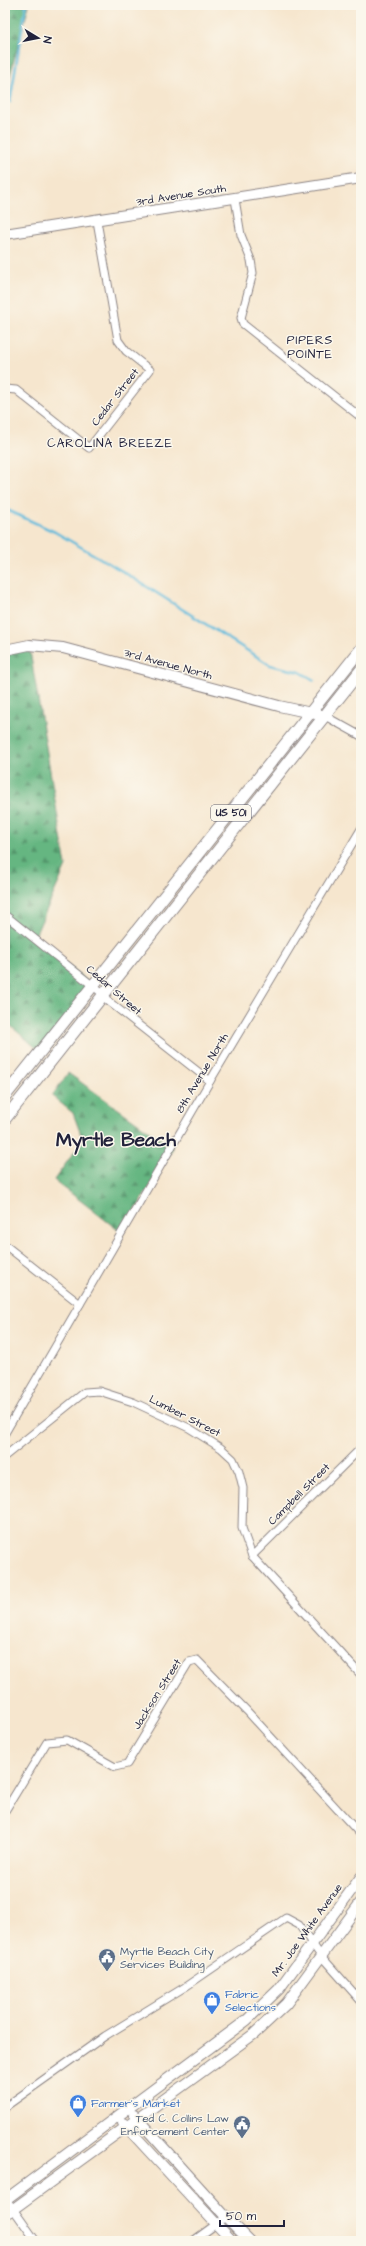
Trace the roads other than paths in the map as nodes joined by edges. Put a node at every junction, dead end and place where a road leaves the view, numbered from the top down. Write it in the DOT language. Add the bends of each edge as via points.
graph roads {
  1 [pos="361,178"];
  2 [pos="235,199"];
  3 [pos="97,221"];
  4 [pos="5,234"];
  5 [pos="5,389"];
  6 [pos="361,414"];
  7 [pos="361,649"];
  8 [pos="5,650"];
  9 [pos="361,670"];
  10 [pos="310,713"];
  11 [pos="325,716"];
  12 [pos="361,736"];
  13 [pos="361,829"];
  14 [pos="5,915"];
  15 [pos="92,985"];
  16 [pos="103,994"];
  17 [pos="210,1081"];
  18 [pos="5,1096"];
  19 [pos="5,1119"];
  20 [pos="5,1245"];
  21 [pos="80,1304"];
  22 [pos="5,1433"];
  23 [pos="361,1448"];
  24 [pos="5,1456"];
  25 [pos="252,1556"];
  26 [pos="361,1675"];
  27 [pos="5,1811"];
  28 [pos="361,1835"];
  29 [pos="361,1877"];
  30 [pos="361,1902"];
  31 [pos="312,1943"];
  32 [pos="321,1956"];
  33 [pos="361,2000"];
  34 [pos="5,2107"];
  35 [pos="129,2109"];
  36 [pos="117,2117"];
  37 [pos="138,2119"];
  38 [pos="128,2128"];
  39 [pos="6,2200"];
  40 [pos="14,2209"];
  41 [pos="5,2215"];
  42 [pos="226,2216"];
  43 [pos="216,2224"];
  44 [pos="36,2241"];
  45 [pos="193,2241"];
  46 [pos="232,2241"];
  47 [pos="250,2241"];
  1 -- 2 [label="main road, 3rd Avenue South"];
  2 -- 3 [label="main road, 3rd Avenue South"];
  2 -- 6 [label="street" via="241,236 251,260 252,273 241,318 243,324 358,415"];
  3 -- 4 [label="main road, 3rd Avenue South"];
  3 -- 5 [label="street, Cedar Street" via="118,340 131,356 150,370 89,448 16,390"];
  7 -- 10 [label="main road, US 501"];
  8 -- 10 [label="main road, 3rd Avenue North" via="29,645 63,648"];
  9 -- 11 [label="main road, US 501"];
  10 -- 11 [label="main road, 3rd Avenue North"];
  10 -- 15 [label="main road, US 501"];
  11 -- 12 [label="street"];
  11 -- 16 [label="main road, US 501"];
  13 -- 17 [label="street, 8th Avenue North"];
  14 -- 15 [label="street, Cedar Street"];
  15 -- 16 [label="street, Cedar Street"];
  15 -- 18 [label="main road, US 501"];
  16 -- 17 [label="street, Cedar Street" via="108,1001"];
  16 -- 19 [label="main road, US 501"];
  17 -- 21 [label="street, 8th Avenue North"];
  20 -- 21 [label="street"];
  21 -- 22 [label="street, 8th Avenue North"];
  23 -- 25 [label="street, Campbell Street"];
  24 -- 25 [label="street, Lumber Street" via="85,1392 99,1391 132,1402 189,1428 221,1448 233,1460 243,1488 242,1528"];
  25 -- 26 [label="street, Lumber Street"];
  27 -- 28 [label="street, Jackson Street" via="47,1742 67,1740 115,1767 127,1764 190,1662 197,1660"];
  29 -- 31 [label="main road, Mr. Joe White Avenue"];
  30 -- 32 [label="main road"];
  31 -- 32 [label="street"];
  31 -- 34 [label="street" via="292,1920 281,1920 185,1987 105,2036"];
  31 -- 35 [label="main road, Mr. Joe White Avenue" via="279,1989 247,2020"];
  32 -- 33 [label="street"];
  32 -- 37 [label="main road" via="284,2006 254,2034"];
  35 -- 36 [label="main road, Mr. Joe White Avenue"];
  35 -- 37 [label="main road"];
  36 -- 38 [label="main road"];
  36 -- 39 [label="main road, Mr. Joe White Avenue"];
  37 -- 38 [label="main road"];
  37 -- 42 [label="main road"];
  38 -- 40 [label="main road"];
  38 -- 43 [label="main road"];
  39 -- 40 [label="street"];
  40 -- 41 [label="main road"];
  40 -- 44 [label="street"];
  42 -- 43 [label="street"];
  42 -- 47 [label="main road"];
  43 -- 45 [label="street"];
  43 -- 46 [label="main road"];
}
